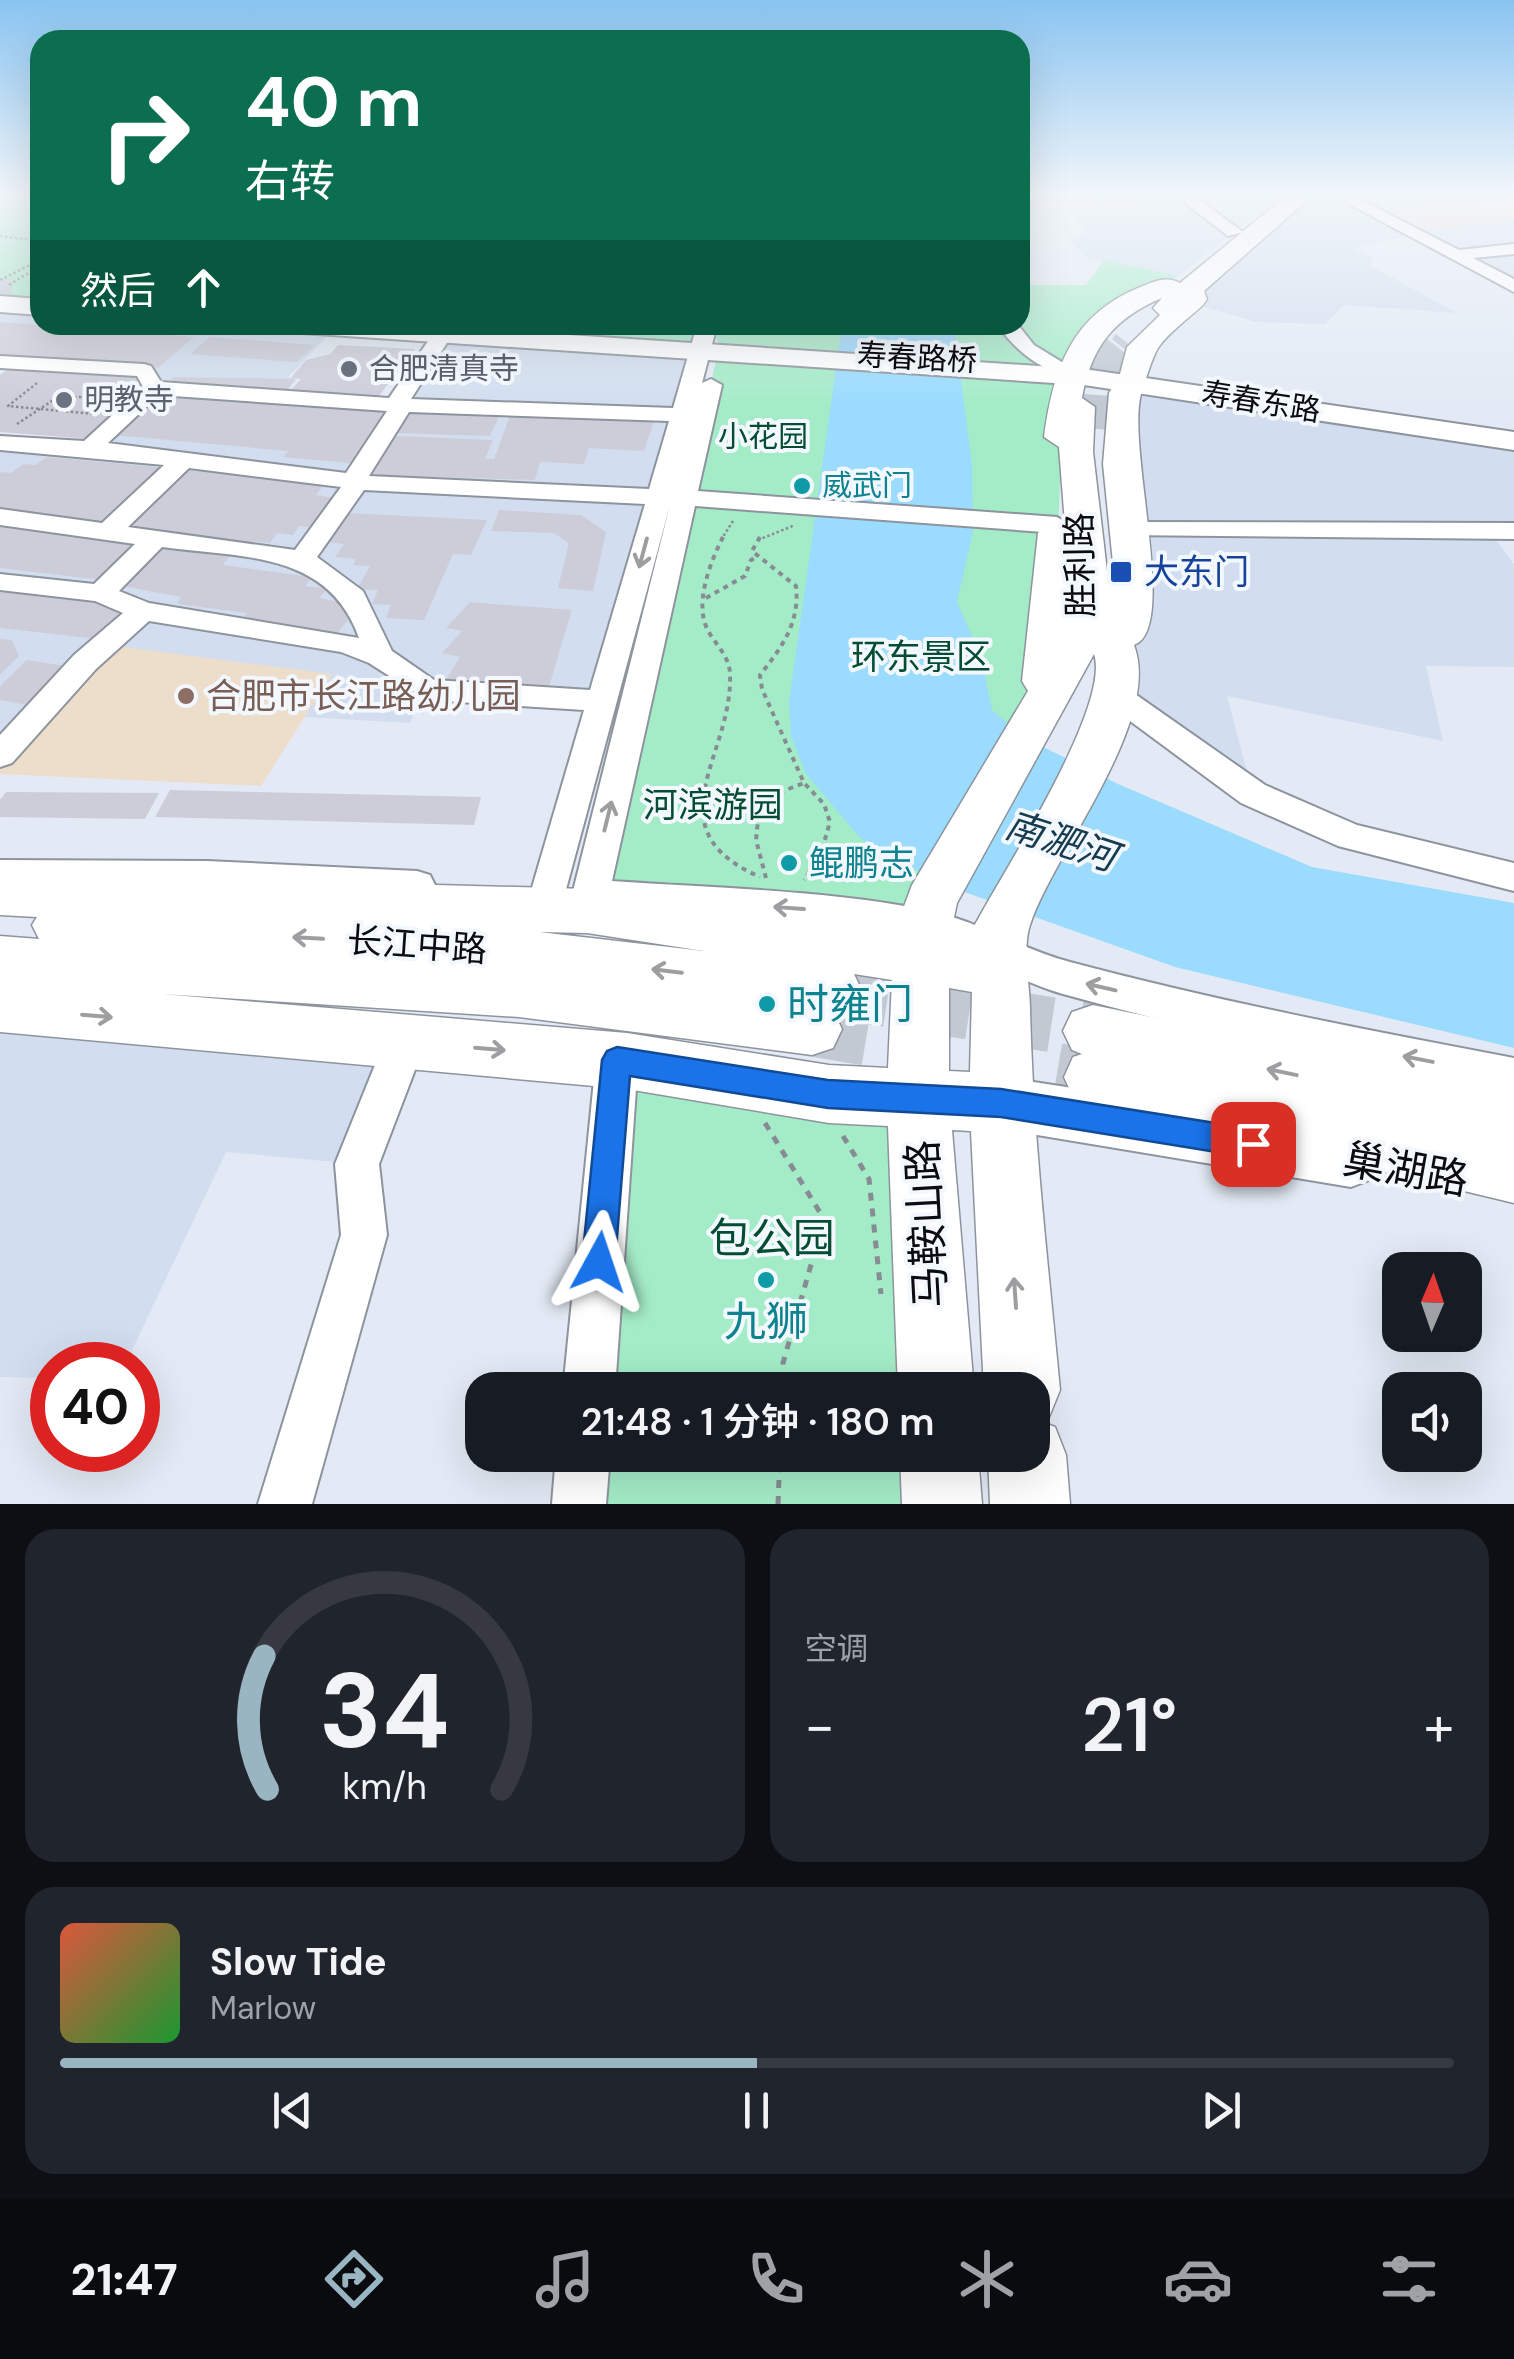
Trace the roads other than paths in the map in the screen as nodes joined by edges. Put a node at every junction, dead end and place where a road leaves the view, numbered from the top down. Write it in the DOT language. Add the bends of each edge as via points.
graph roads {
  1 [pos="1199,266"];
  2 [pos="1206,266"];
  3 [pos="1482,266"];
  4 [pos="1488,266"];
  5 [pos="1514,282"];
  6 [pos="1178,287"];
  7 [pos="0,293"];
  8 [pos="30,298"];
  9 [pos="0,304"];
  10 [pos="30,306"];
  11 [pos="432,335"];
  12 [pos="560,335"];
  13 [pos="1015,335"];
  14 [pos="709,341"];
  15 [pos="1126,358"];
  16 [pos="1,363"];
  17 [pos="1007,368"];
  18 [pos="154,388"];
  19 [pos="1076,389"];
  20 [pos="398,405"];
  21 [pos="681,416"];
  22 [pos="1514,428"];
  23 [pos="3,438"];
  24 [pos="1514,441"];
  25 [pos="90,448"];
  26 [pos="184,459"];
  27 [pos="355,481"];
  28 [pos="672,495"];
  29 [pos="0,517"];
  30 [pos="1057,525"];
  31 [pos="1128,530"];
  32 [pos="109,531"];
  33 [pos="1514,531"];
  34 [pos="157,537"];
  35 [pos="302,559"];
  36 [pos="0,582"];
  37 [pos="101,593"];
  38 [pos="142,611"];
  39 [pos="379,656"];
  40 [pos="1116,678"];
  41 [pos="602,702"];
  42 [pos="1041,714"];
  43 [pos="0,754"];
  44 [pos="0,874"];
  45 [pos="1514,877"];
  46 [pos="0,894"];
  47 [pos="568,901"];
  48 [pos="0,922"];
  49 [pos="928,923"];
  50 [pos="1000,950"];
  51 [pos="6,996"];
  52 [pos="405,1042"];
  53 [pos="617,1060"];
  54 [pos="1514,1077"];
  55 [pos="918,1102"];
  56 [pos="1001,1103"];
  57 [pos="1514,1122"];
  58 [pos="1514,1172"];
  59 [pos="1514,1188"];
  60 [pos="590,1372"];
  61 [pos="935,1372"];
  62 [pos="1021,1372"];
  63 [pos="582,1472"];
  64 [pos="941,1472"];
  65 [pos="1028,1472"];
  66 [pos="286,1504"];
  67 [pos="580,1504"];
  68 [pos="942,1504"];
  69 [pos="1030,1504"];
  1 -- 6 [label="highway"];
  2 -- 6 [label="highway"];
  3 -- 5 [label="street"];
  4 -- 5 [label="street"];
  6 -- 15 [label="highway"];
  6 -- 15 [label="highway" via="1193,299"];
  6 -- 19 [label="highway" via="1123,302 1084,336"];
  7 -- 8 [label="main road"];
  9 -- 10 [label="main road"];
  11 -- 20 [label="street"];
  12 -- 14 [label="main road, 寿春路桥"];
  13 -- 19 [label="street"];
  14 -- 17 [label="main road, 寿春路桥"];
  14 -- 21 [label="street"];
  14 -- 28 [label="street"];
  15 -- 19 [label="main road, 寿春东路"];
  15 -- 22 [label="main road, 寿春东路"];
  15 -- 24 [label="main road, 寿春东路"];
  15 -- 31 [label="highway" via="1120,433"];
  16 -- 18 [label="street" via="144,370"];
  17 -- 19 [label="main road, 寿春东路"];
  18 -- 20 [label="street"];
  18 -- 25 [label="street"];
  19 -- 30 [label="highway" via="1062,428"];
  19 -- 40 [label="highway, 胜利路"];
  19 -- 42 [label="highway, 胜利路" via="1074,466 1085,526 1086,609 1079,643"];
  20 -- 21 [label="street"];
  20 -- 27 [label="street"];
  21 -- 28 [label="street"];
  23 -- 25 [label="street"];
  25 -- 26 [label="street"];
  26 -- 27 [label="street"];
  26 -- 32 [label="street"];
  27 -- 28 [label="street"];
  27 -- 35 [label="street"];
  28 -- 30 [label="street"];
  28 -- 41 [label="street, one-way"];
  47 -- 28 [label="street, one-way"];
  29 -- 32 [label="street"];
  30 -- 42 [label="highway"];
  31 -- 33 [label="street"];
  31 -- 40 [label="highway" via="1136,590"];
  32 -- 34 [label="street"];
  34 -- 35 [label="street"];
  34 -- 37 [label="street"];
  35 -- 39 [label="street" via="360,601"];
  36 -- 37 [label="street"];
  37 -- 38 [label="street"];
  38 -- 39 [label="street" via="347,644"];
  38 -- 43 [label="street" via="84,662"];
  39 -- 41 [label="street" via="428,690"];
  40 -- 45 [label="street" via="1253,794 1350,837"];
  40 -- 50 [label="highway" via="1099,743"];
  41 -- 47 [label="street"];
  42 -- 49 [label="highway, 胜利路"];
  44 -- 47 [label="street" via="206,875"];
  46 -- 47 [label="highway"];
  47 -- 49 [label="highway"];
  49 -- 47 [label="street, one-way" via="778,891"];
  51 -- 48 [label="highway, 长江中路, one-way" via="519,992 823,1010 480,948"];
  49 -- 50 [label="highway"];
  49 -- 55 [label="highway, 马鞍山路"];
  54 -- 50 [label="street, one-way" via="1061,977"];
  50 -- 56 [label="highway"];
  51 -- 52 [label="highway, one-way"];
  52 -- 53 [label="highway, one-way"];
  52 -- 66 [label="street" via="357,1164 364,1235"];
  53 -- 55 [label="highway"];
  53 -- 60 [label="street"];
  55 -- 56 [label="highway"];
  55 -- 61 [label="highway, 马鞍山路"];
  56 -- 59 [label="main road, 巢湖路"];
  62 -- 56 [label="highway, one-way"];
  57 -- 58 [label="highway, one-way" via="1094,1054"];
  63 -- 67 [label="street"];
  64 -- 68 [label="highway"];
  65 -- 69 [label="highway"];
}
